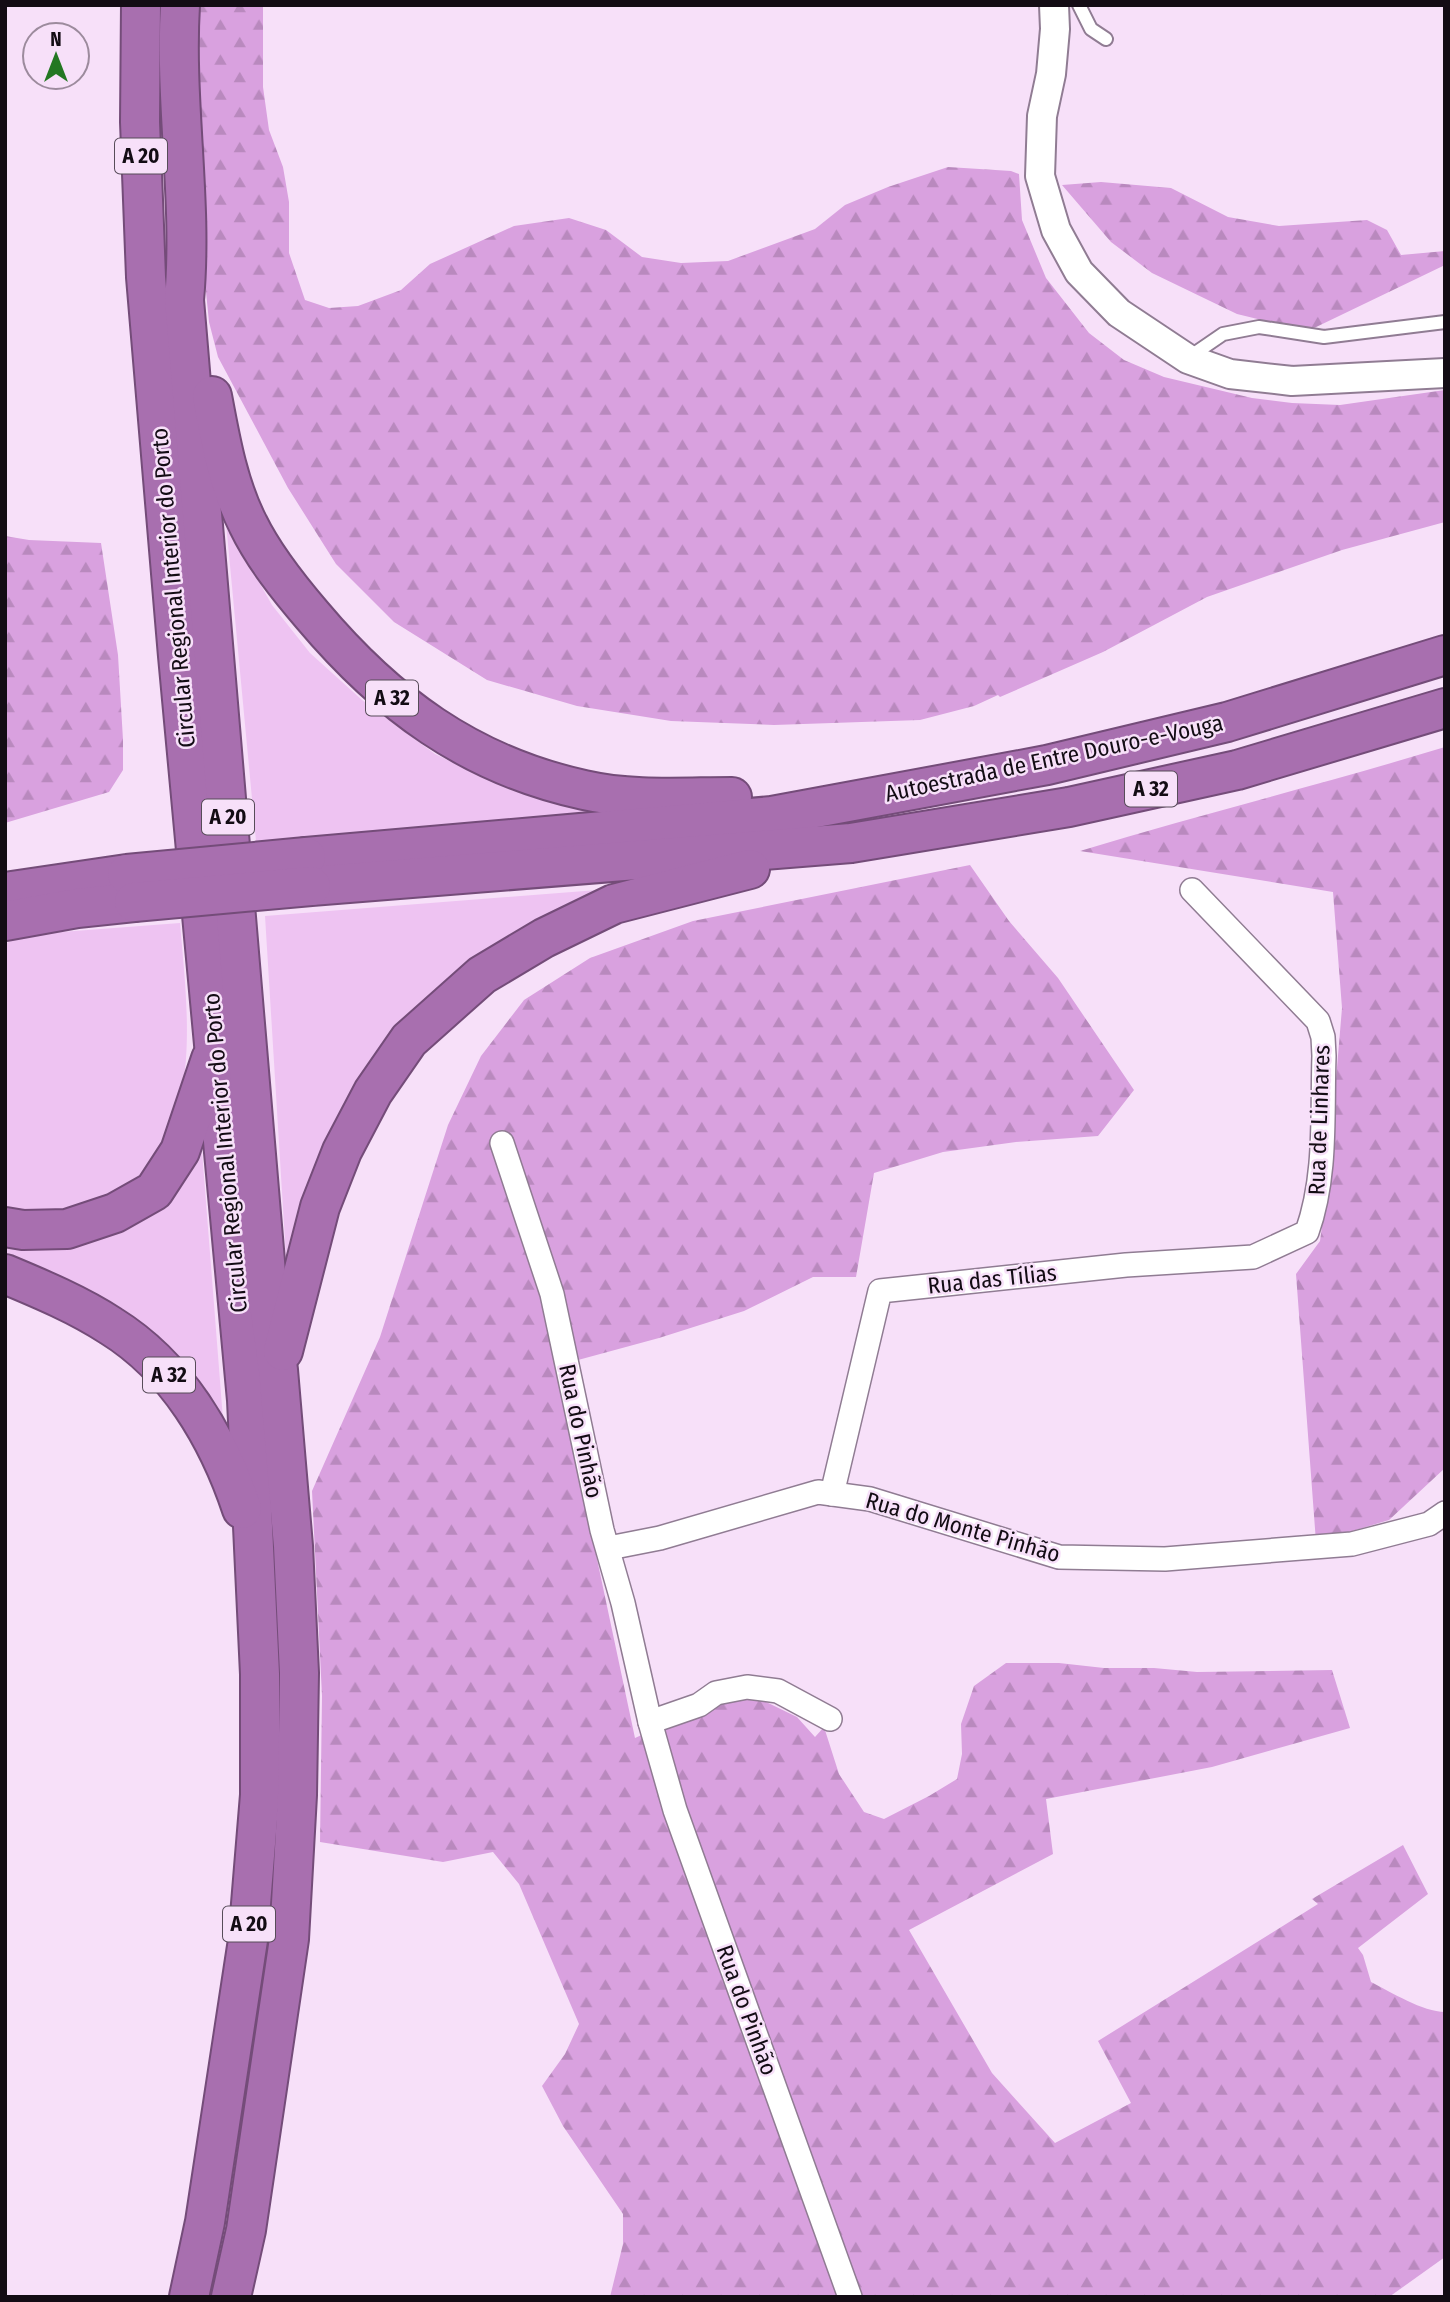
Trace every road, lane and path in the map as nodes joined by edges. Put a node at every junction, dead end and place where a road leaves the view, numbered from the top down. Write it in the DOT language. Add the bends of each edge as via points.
graph roads {
  1 [pos="141,5"];
  2 [pos="180,5"];
  3 [pos="1054,5"];
  4 [pos="1079,5"];
  5 [pos="1106,39"];
  6 [pos="187,264"];
  7 [pos="1445,322"];
  8 [pos="1188,359"];
  9 [pos="1445,373"];
  10 [pos="1445,655"];
  11 [pos="1445,708"];
  12 [pos="864,799"];
  13 [pos="851,843"];
  14 [pos="309,872"];
  15 [pos="130,888"];
  16 [pos="1192,890"];
  17 [pos="5,892"];
  18 [pos="5,921"];
  19 [pos="215,1047"];
  20 [pos="502,1143"];
  21 [pos="5,1227"];
  22 [pos="1307,1232"];
  23 [pos="5,1274"];
  24 [pos="278,1370"];
  25 [pos="832,1494"];
  26 [pos="1445,1514"];
  27 [pos="256,1547"];
  28 [pos="609,1548"];
  29 [pos="830,1719"];
  30 [pos="650,1722"];
  31 [pos="188,2297"];
  32 [pos="231,2297"];
  33 [pos="850,2297"];
  1 -- 19 [label="highway, Circular Regional Interior do Porto / A 20" via="146,277"];
  2 -- 6 [label="highway, Circular Regional Interior do Porto / A 20"];
  3 -- 8 [label="street" via="1040,176 1056,230 1079,272 1119,313"];
  4 -- 5 [label="lane" via="1091,29"];
  6 -- 12 [label="highway, A 32" via="201,297 218,428 247,522 294,594 392,698 433,728 484,756 586,791 633,796"];
  6 -- 24 [label="highway, Circular Regional Interior do Porto / A 20" via="184,300"];
  7 -- 8 [label="lane" via="1324,338 1259,327 1223,334"];
  8 -- 9 [label="street" via="1230,374 1292,380"];
  10 -- 12 [label="highway, Autoestrada de Entre Douro-e-Vouga / A 32" via="1227,722 1047,765"];
  11 -- 13 [label="highway, Autoestrada de Entre Douro-e-Vouga / A 32" via="1237,770 1069,807"];
  12 -- 14 [label="highway, A 32" via="772,816"];
  13 -- 14 [label="highway, A 32"];
  13 -- 24 [label="highway, A 32" via="614,904 482,975 409,1041 373,1092 342,1150 320,1207"];
  14 -- 15 [label="highway, A 32, bridge"];
  15 -- 17 [label="highway, A 32"];
  15 -- 18 [label="highway, A 32" via="77,908"];
  16 -- 22 [label="street, Rua de Linhares" via="1321,1029 1320,1178"];
  19 -- 21 [label="highway" via="180,1152 154,1191 115,1213 67,1229"];
  19 -- 27 [label="highway, Circular Regional Interior do Porto / A 20"];
  20 -- 28 [label="street, Rua do Pinhão" via="552,1294"];
  22 -- 25 [label="street, Rua das Tílias" via="1253,1257 1126,1265 880,1291"];
  23 -- 27 [label="highway, A 32" via="111,1325 147,1352 178,1384 230,1473"];
  24 -- 32 [label="highway, Circular Regional Interior do Porto / A 20" via="299,1673 297,1795 289,1939 246,2230"];
  25 -- 26 [label="street, Rua do Monte Pinhão" via="870,1499 1059,1557 1165,1559 1352,1544 1429,1524"];
  25 -- 28 [label="street, Rua do Monte Pinhão" via="818,1492 660,1538"];
  27 -- 31 [label="highway, Circular Regional Interior do Porto / A 20" via="260,1795 248,1940 205,2222"];
  28 -- 30 [label="street, Rua do Pinhão"];
  29 -- 30 [label="street" via="778,1691 747,1687 716,1693 699,1705"];
  30 -- 33 [label="street, Rua do Pinhão" via="675,1810"];
}
